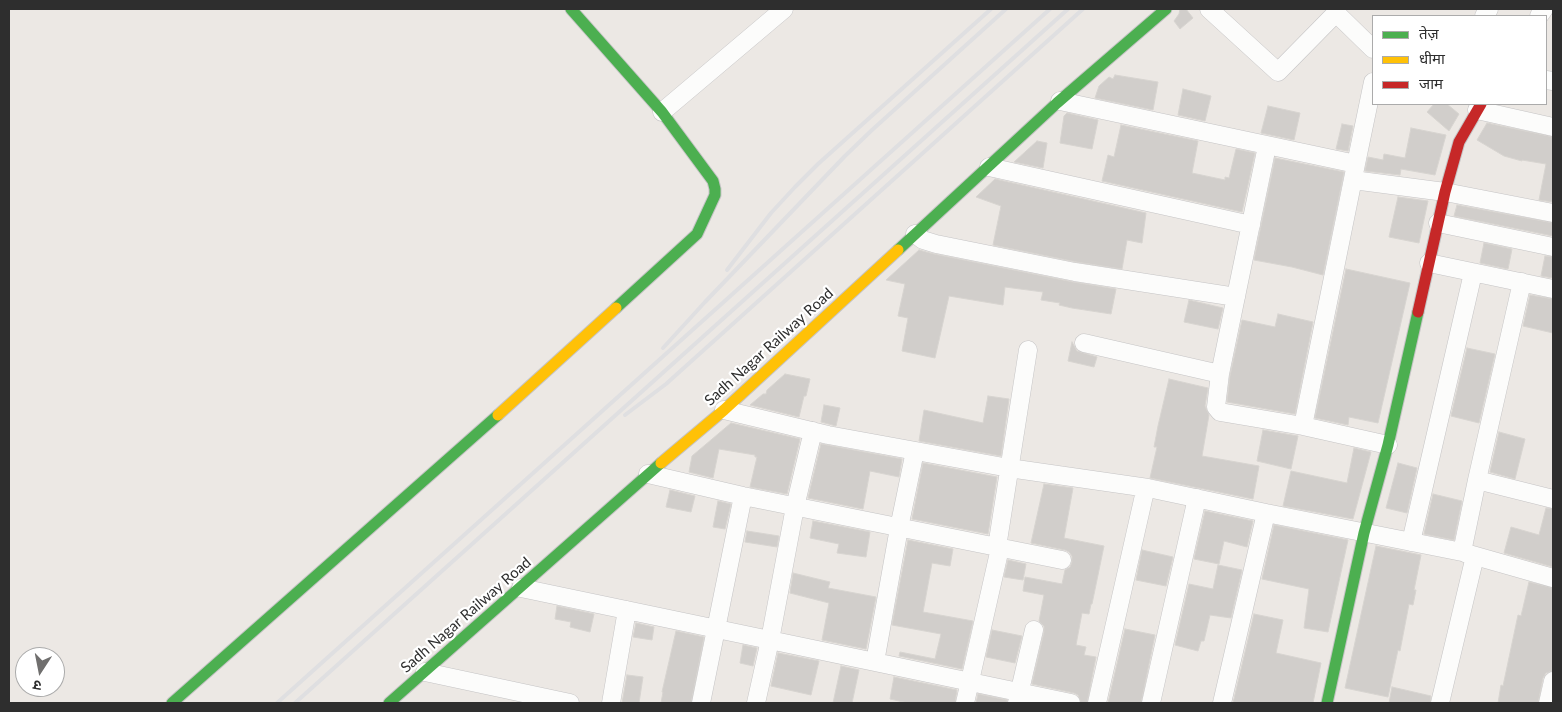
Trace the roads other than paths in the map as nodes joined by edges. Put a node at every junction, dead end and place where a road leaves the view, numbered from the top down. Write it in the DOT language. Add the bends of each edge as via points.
graph roads {
  1 [pos="571,9"];
  2 [pos="784,9"];
  3 [pos="1166,9"];
  4 [pos="1209,9"];
  5 [pos="1337,11"];
  6 [pos="1372,48"];
  7 [pos="1372,87"];
  8 [pos="1060,101"];
  9 [pos="1479,107"];
  10 [pos="662,112"];
  11 [pos="1553,127"];
  12 [pos="1267,146"];
  13 [pos="989,166"];
  14 [pos="1355,172"];
  15 [pos="1445,192"];
  16 [pos="1553,213"];
  17 [pos="1438,223"];
  18 [pos="1251,225"];
  19 [pos="915,234"];
  20 [pos="1553,247"];
  21 [pos="1429,263"];
  22 [pos="1473,273"];
  23 [pos="1522,282"];
  24 [pos="1553,289"];
  25 [pos="1236,297"];
  26 [pos="1084,343"];
  27 [pos="1028,350"];
  28 [pos="1220,374"];
  29 [pos="724,410"];
  30 [pos="1303,426"];
  31 [pos="813,432"];
  32 [pos="1388,445"];
  33 [pos="916,451"];
  34 [pos="1010,468"];
  35 [pos="648,474"];
  36 [pos="1477,480"];
  37 [pos="1147,488"];
  38 [pos="743,496"];
  39 [pos="1197,498"];
  40 [pos="1553,499"];
  41 [pos="795,506"];
  42 [pos="1266,513"];
  43 [pos="899,528"];
  44 [pos="1364,533"];
  45 [pos="1411,542"];
  46 [pos="999,547"];
  47 [pos="1468,554"];
  48 [pos="1062,560"];
  49 [pos="1553,578"];
  50 [pos="521,588"];
  51 [pos="628,610"];
  52 [pos="715,629"];
  53 [pos="1034,630"];
  54 [pos="770,640"];
  55 [pos="875,662"];
  56 [pos="425,672"];
  57 [pos="1553,680"];
  58 [pos="969,682"];
  59 [pos="512,697"];
  60 [pos="1018,698"];
  61 [pos="172,703"];
  62 [pos="389,703"];
  63 [pos="570,703"];
  64 [pos="611,703"];
  65 [pos="701,703"];
  66 [pos="756,703"];
  67 [pos="965,703"];
  68 [pos="1071,703"];
  69 [pos="1098,703"];
  70 [pos="1151,703"];
  71 [pos="1222,703"];
  72 [pos="1327,703"];
  73 [pos="1440,703"];
  74 [pos="1548,703"];
  1 -- 10 [label="street"];
  2 -- 10 [label="street"];
  3 -- 8 [label="street, Sadh Nagar Railway Road"];
  4 -- 5 [label="street" via="1278,72"];
  5 -- 6 [label="street"];
  7 -- 14 [label="street"];
  8 -- 12 [label="street"];
  8 -- 13 [label="street, Sadh Nagar Railway Road"];
  9 -- 11 [label="street"];
  9 -- 15 [label="street" via="1459,142"];
  10 -- 61 [label="street" via="713,181 714,198 697,234 476,436"];
  12 -- 14 [label="street"];
  12 -- 18 [label="street"];
  13 -- 18 [label="street"];
  13 -- 19 [label="street, Sadh Nagar Railway Road"];
  14 -- 15 [label="street"];
  14 -- 30 [label="street"];
  15 -- 16 [label="street"];
  15 -- 17 [label="street"];
  17 -- 20 [label="street"];
  17 -- 21 [label="street"];
  18 -- 25 [label="street"];
  19 -- 25 [label="street" via="936,244 1075,272"];
  19 -- 29 [label="street, Sadh Nagar Railway Road"];
  21 -- 22 [label="street"];
  21 -- 32 [label="street"];
  22 -- 23 [label="street"];
  22 -- 45 [label="street"];
  23 -- 24 [label="street"];
  23 -- 36 [label="street"];
  25 -- 28 [label="street"];
  26 -- 28 [label="street"];
  27 -- 34 [label="street"];
  28 -- 30 [label="street" via="1217,410"];
  29 -- 31 [label="street"];
  29 -- 35 [label="street, Sadh Nagar Railway Road"];
  30 -- 32 [label="street"];
  31 -- 33 [label="street"];
  31 -- 41 [label="street"];
  32 -- 44 [label="street"];
  33 -- 34 [label="street"];
  33 -- 43 [label="street"];
  34 -- 37 [label="street"];
  34 -- 46 [label="street"];
  35 -- 38 [label="street"];
  35 -- 50 [label="street, Sadh Nagar Railway Road"];
  36 -- 40 [label="street"];
  36 -- 47 [label="street"];
  37 -- 39 [label="street"];
  37 -- 69 [label="street"];
  38 -- 41 [label="street"];
  38 -- 52 [label="street"];
  39 -- 42 [label="street"];
  39 -- 70 [label="street"];
  41 -- 43 [label="street"];
  41 -- 54 [label="street"];
  42 -- 44 [label="street"];
  42 -- 71 [label="street"];
  43 -- 46 [label="street"];
  43 -- 55 [label="street"];
  44 -- 45 [label="street"];
  44 -- 72 [label="street"];
  45 -- 47 [label="street"];
  46 -- 48 [label="street"];
  46 -- 58 [label="street"];
  47 -- 49 [label="street"];
  47 -- 73 [label="street"];
  50 -- 51 [label="street"];
  50 -- 56 [label="street, Sadh Nagar Railway Road"];
  51 -- 52 [label="street"];
  51 -- 64 [label="street"];
  52 -- 54 [label="street"];
  52 -- 65 [label="street"];
  53 -- 60 [label="street"];
  54 -- 55 [label="street"];
  54 -- 66 [label="street"];
  55 -- 58 [label="street"];
  56 -- 59 [label="street"];
  56 -- 62 [label="street, Sadh Nagar Railway Road"];
  57 -- 74 [label="street"];
  58 -- 60 [label="street"];
  58 -- 67 [label="street"];
  59 -- 63 [label="street"];
  60 -- 68 [label="street"];
}
